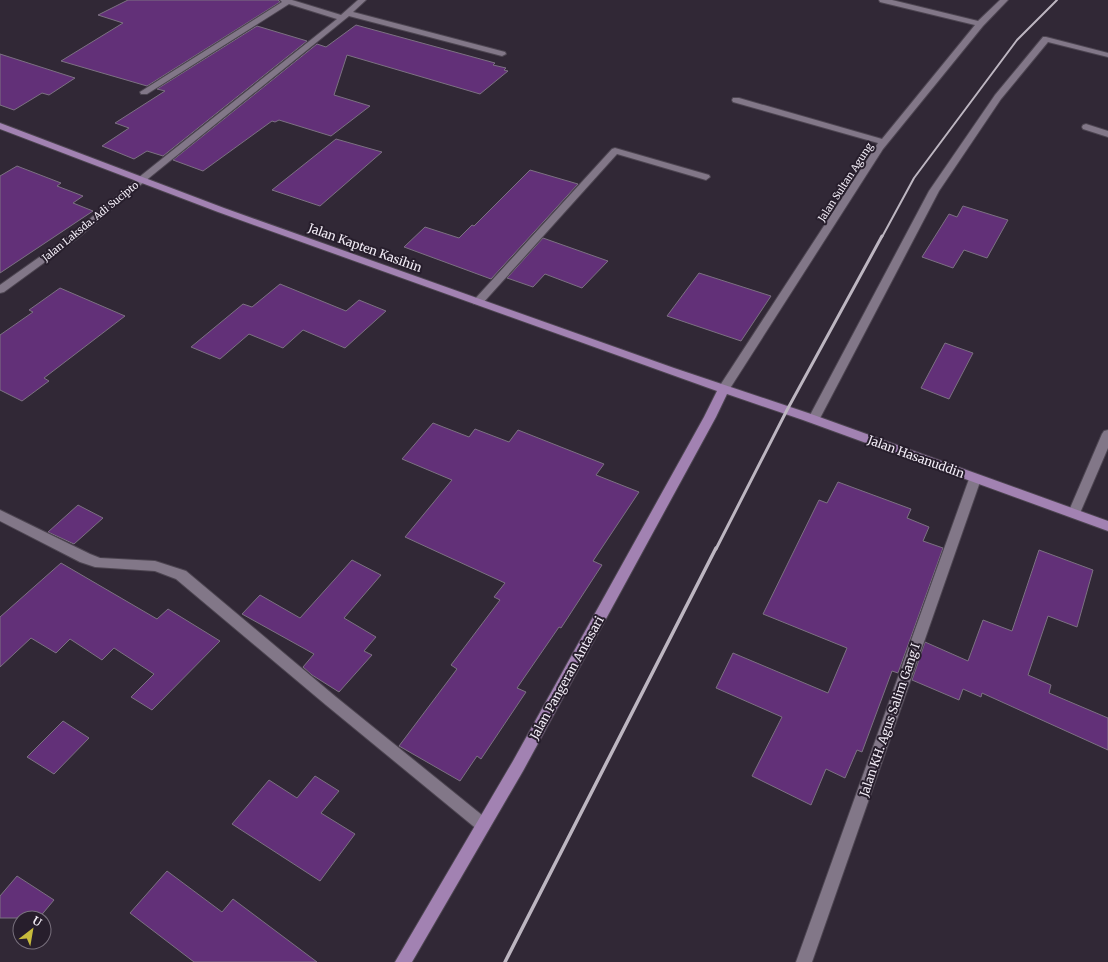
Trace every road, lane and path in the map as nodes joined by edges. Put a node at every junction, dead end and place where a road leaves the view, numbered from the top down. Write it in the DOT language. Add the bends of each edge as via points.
graph roads {
  1 [pos="362,0"];
  2 [pos="883,0"];
  3 [pos="1004,0"];
  4 [pos="286,1"];
  5 [pos="345,16"];
  6 [pos="980,24"];
  7 [pos="502,54"];
  8 [pos="1108,55"];
  9 [pos="144,92"];
  10 [pos="736,100"];
  11 [pos="0,126"];
  12 [pos="1086,127"];
  13 [pos="1108,134"];
  14 [pos="884,142"];
  15 [pos="706,177"];
  16 [pos="141,180"];
  17 [pos="0,290"];
  18 [pos="478,302"];
  19 [pos="724,390"];
  20 [pos="814,419"];
  21 [pos="1108,434"];
  22 [pos="975,479"];
  23 [pos="1074,514"];
  24 [pos="0,515"];
  25 [pos="1108,526"];
  26 [pos="483,825"];
  27 [pos="403,962"];
  28 [pos="804,962"];
  1 -- 5 [label="street, Jalan Laksda. Adi Sucipto"];
  2 -- 6 [label="street"];
  3 -- 6 [label="street, Jalan Sultan Agung"];
  4 -- 5 [label="street"];
  4 -- 9 [label="street"];
  5 -- 7 [label="street"];
  5 -- 16 [label="street, Jalan Laksda. Adi Sucipto"];
  6 -- 14 [label="street, Jalan Sultan Agung"];
  8 -- 20 [label="street" via="1046,39 998,98 934,191"];
  10 -- 14 [label="street"];
  11 -- 16 [label="main road, Jalan Kapten Kasihin"];
  12 -- 13 [label="street"];
  14 -- 19 [label="street, Jalan Sultan Agung"];
  15 -- 18 [label="street" via="615,151"];
  16 -- 17 [label="street, Jalan Laksda. Adi Sucipto" via="75,236"];
  16 -- 18 [label="main road, Jalan Kapten Kasihin"];
  18 -- 19 [label="main road, Jalan Kapten Kasihin"];
  19 -- 20 [label="main road, Jalan Hasanuddin"];
  19 -- 26 [label="main road, Jalan Pangeran Antasari" via="522,759"];
  20 -- 22 [label="main road, Jalan Hasanuddin"];
  21 -- 23 [label="street"];
  22 -- 23 [label="main road, Jalan Hasanuddin"];
  22 -- 28 [label="street, Jalan KH. Agus Salim Gang I"];
  23 -- 25 [label="main road, Jalan Hasanuddin"];
  24 -- 26 [label="street" via="85,558 100,563 155,566 181,576"];
  26 -- 27 [label="main road, Jalan Pangeran Antasari"];
}
